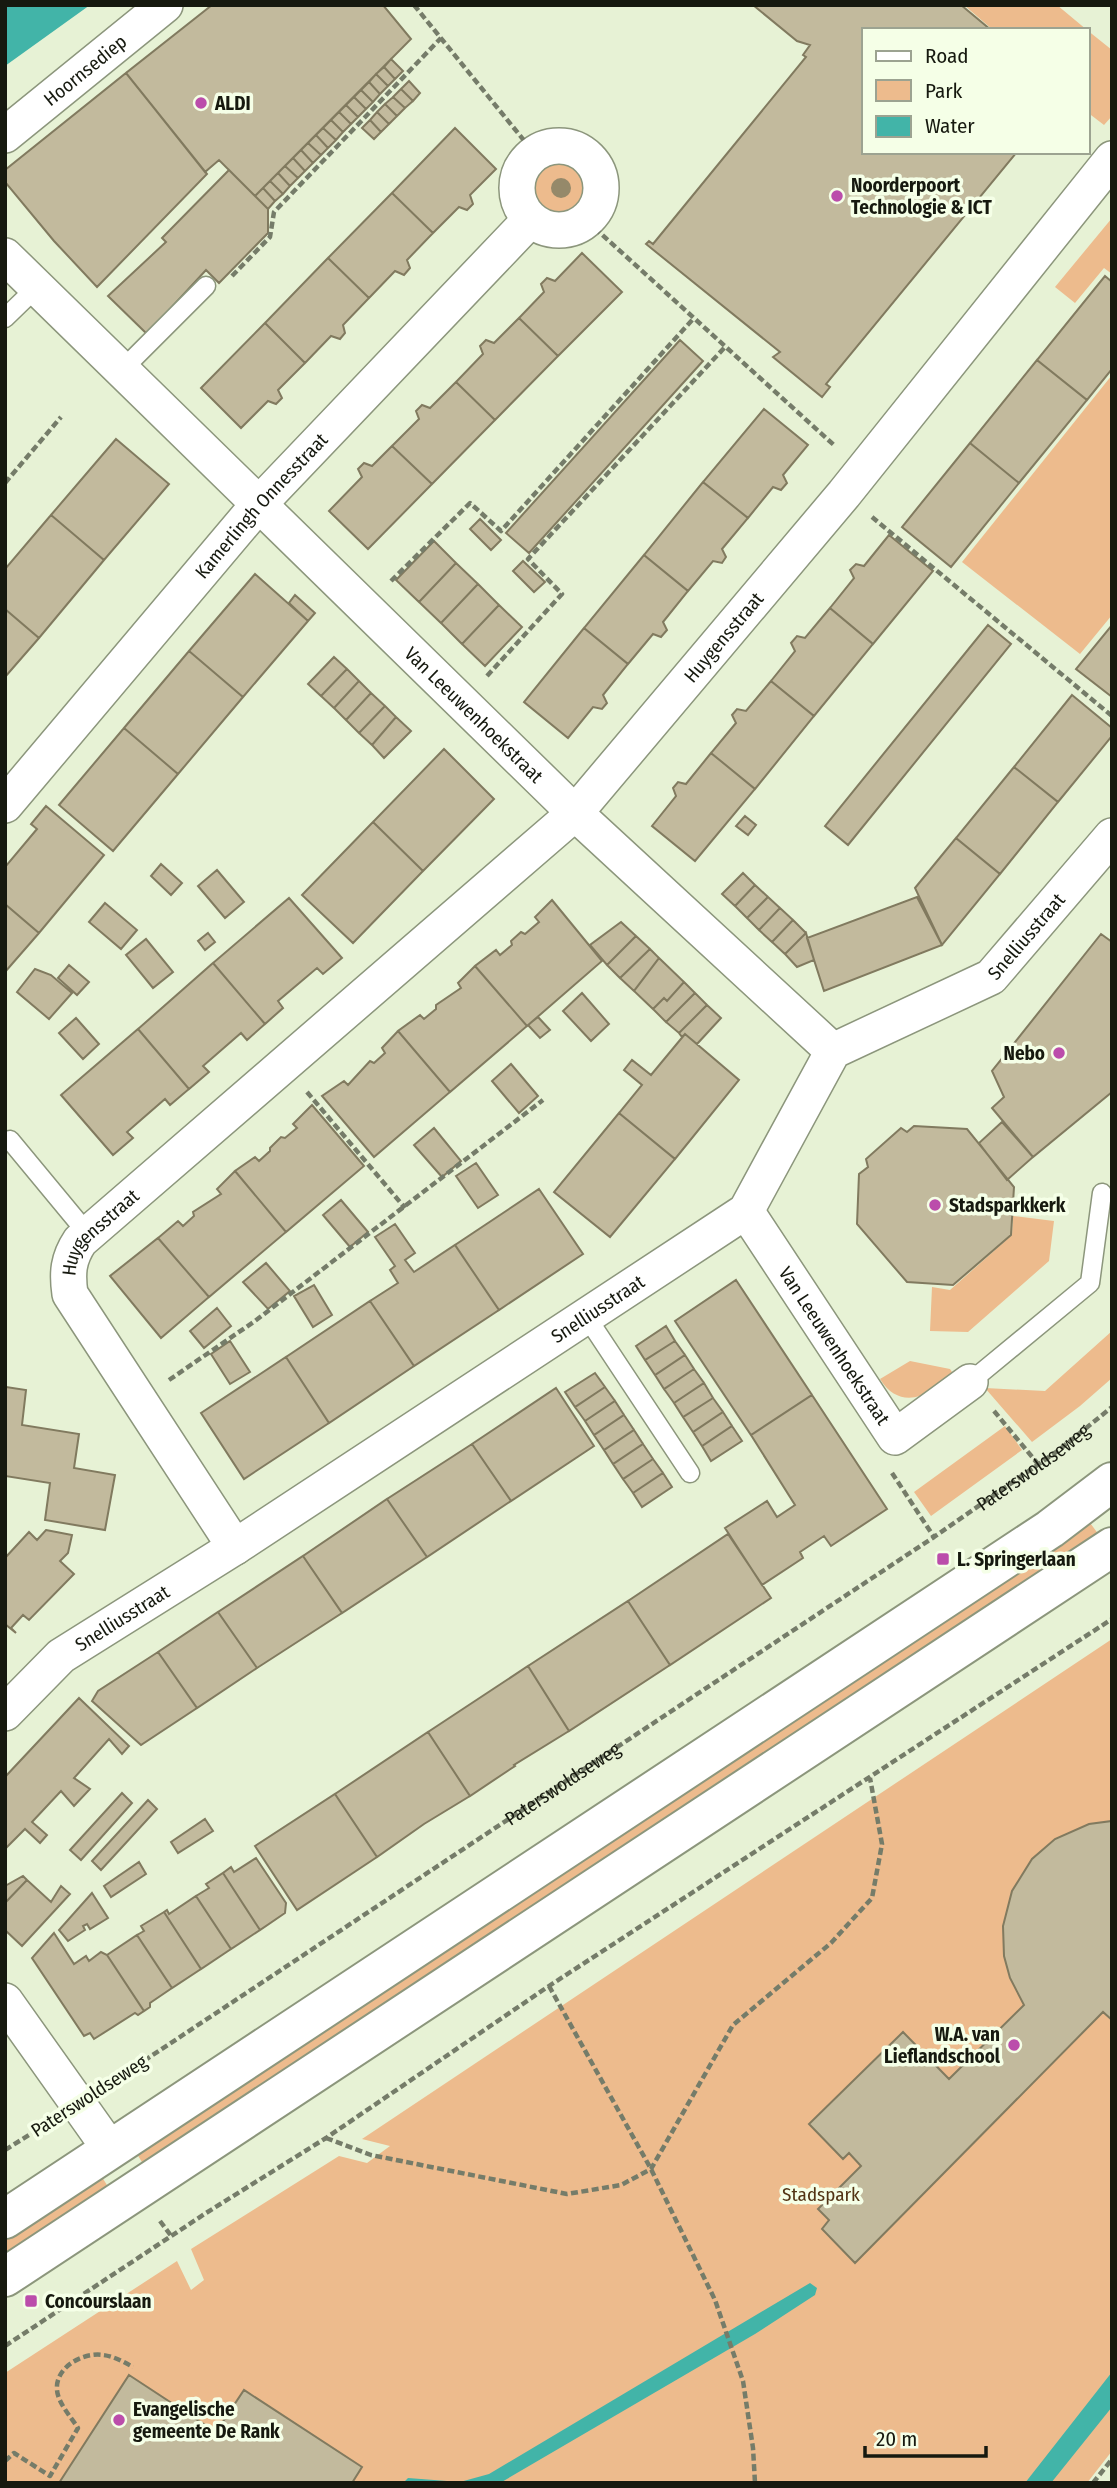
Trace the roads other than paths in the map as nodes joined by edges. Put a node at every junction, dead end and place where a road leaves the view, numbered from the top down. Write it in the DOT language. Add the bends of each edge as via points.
graph roads {
  1 [pos="165,5"];
  2 [pos="5,135"];
  3 [pos="1112,159"];
  4 [pos="530,220"];
  5 [pos="5,256"];
  6 [pos="206,286"];
  7 [pos="37,287"];
  8 [pos="5,318"];
  9 [pos="121,370"];
  10 [pos="258,505"];
  11 [pos="5,805"];
  12 [pos="575,813"];
  13 [pos="1112,836"];
  14 [pos="833,1051"];
  15 [pos="10,1140"];
  16 [pos="1102,1193"];
  17 [pos="746,1211"];
  18 [pos="87,1233"];
  19 [pos="586,1316"];
  20 [pos="970,1382"];
  21 [pos="690,1473"];
  22 [pos="1112,1482"];
  23 [pos="235,1547"];
  24 [pos="1112,1547"];
  25 [pos="5,1713"];
  26 [pos="5,2001"];
  27 [pos="110,2150"];
  28 [pos="5,2219"];
  29 [pos="5,2277"];
  1 -- 2 [label="street, Hoornsediep"];
  3 -- 12 [label="street, Huygensstraat" via="853,482"];
  4 -- 4 [label="street" via="517,193 524,164 548,147 576,149 588,157 602,182 601,197 587,221 558,231"];
  4 -- 10 [label="street, Kamerlingh Onnesstraat"];
  5 -- 7 [label="street, Van Leeuwenhoekstraat"];
  6 -- 9 [label="lane"];
  7 -- 8 [label="lane"];
  7 -- 9 [label="street, Van Leeuwenhoekstraat"];
  9 -- 10 [label="street, Van Leeuwenhoekstraat"];
  10 -- 11 [label="street, Kamerlingh Onnesstraat"];
  10 -- 12 [label="street, Van Leeuwenhoekstraat"];
  12 -- 14 [label="street, Van Leeuwenhoekstraat"];
  12 -- 18 [label="street, Huygensstraat"];
  13 -- 14 [label="street, Snelliusstraat" via="991,977"];
  14 -- 17 [label="street, Snelliusstraat"];
  15 -- 18 [label="lane"];
  16 -- 20 [label="lane" via="1090,1283"];
  17 -- 19 [label="street, Snelliusstraat"];
  17 -- 20 [label="street, Van Leeuwenhoekstraat" via="895,1437"];
  18 -- 23 [label="street, Huygensstraat" via="70,1259 70,1294"];
  19 -- 21 [label="lane"];
  19 -- 23 [label="street, Snelliusstraat"];
  22 -- 27 [label="main road" via="1050,1529"];
  23 -- 25 [label="street, Snelliusstraat" via="61,1656"];
  24 -- 29 [label="main road"];
  26 -- 27 [label="street"];
  27 -- 28 [label="main road"];
}
